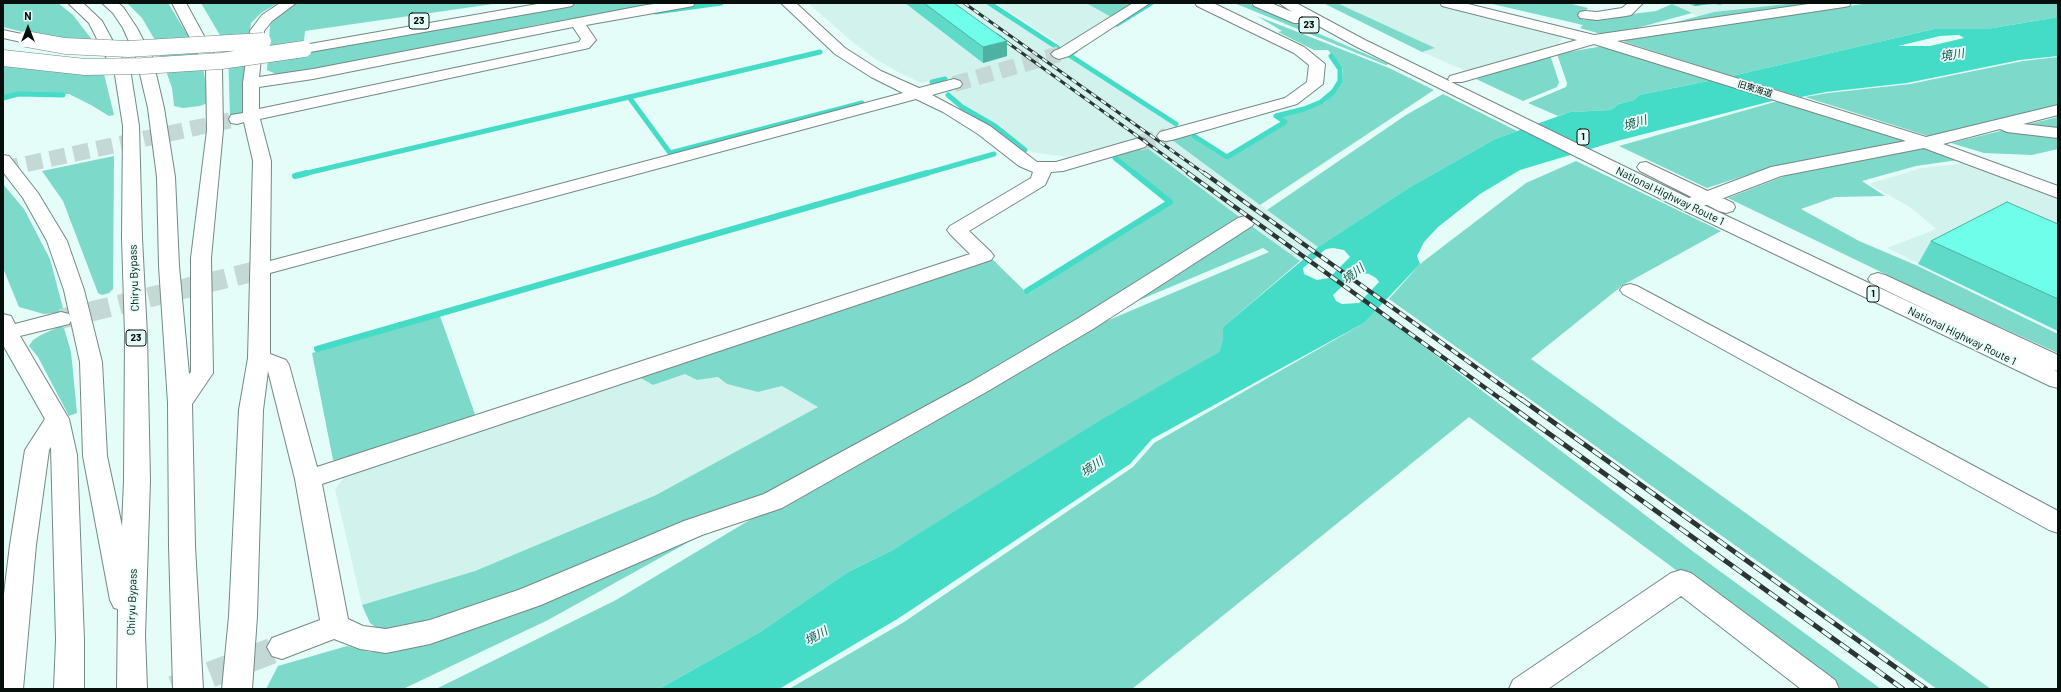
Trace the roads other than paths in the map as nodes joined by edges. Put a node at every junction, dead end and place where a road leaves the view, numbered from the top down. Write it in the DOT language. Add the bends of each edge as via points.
graph roads {
  1 [pos="75,3"];
  2 [pos="109,3"];
  3 [pos="179,3"];
  4 [pos="190,3"];
  5 [pos="289,3"];
  6 [pos="531,3"];
  7 [pos="567,3"];
  8 [pos="688,3"];
  9 [pos="788,3"];
  10 [pos="1143,3"];
  11 [pos="1202,3"];
  12 [pos="1259,3"];
  13 [pos="1286,3"];
  14 [pos="1314,3"];
  15 [pos="1448,3"];
  16 [pos="1636,3"];
  17 [pos="1844,3"];
  18 [pos="1585,16"];
  19 [pos="577,22"];
  20 [pos="3,34"];
  21 [pos="1365,35"];
  22 [pos="1592,40"];
  23 [pos="305,43"];
  24 [pos="1402,52"];
  25 [pos="1059,54"];
  26 [pos="3,58"];
  27 [pos="214,69"];
  28 [pos="251,83"];
  29 [pos="954,84"];
  30 [pos="1459,86"];
  31 [pos="920,94"];
  32 [pos="2058,110"];
  33 [pos="244,118"];
  34 [pos="1992,126"];
  35 [pos="2058,133"];
  36 [pos="1166,136"];
  37 [pos="1918,141"];
  38 [pos="1139,143"];
  39 [pos="3,160"];
  40 [pos="1043,168"];
  41 [pos="2058,192"];
  42 [pos="1694,197"];
  43 [pos="1245,222"];
  44 [pos="260,270"];
  45 [pos="1630,290"];
  46 [pos="61,318"];
  47 [pos="4,329"];
  48 [pos="258,358"];
  49 [pos="2058,364"];
  50 [pos="2058,381"];
  51 [pos="180,403"];
  52 [pos="57,419"];
  53 [pos="308,479"];
  54 [pos="2058,523"];
  55 [pos="335,626"];
  56 [pos="131,635"];
  57 [pos="282,647"];
  58 [pos="8,689"];
  59 [pos="69,689"];
  60 [pos="132,689"];
  61 [pos="188,689"];
  62 [pos="237,689"];
  63 [pos="1524,689"];
  64 [pos="1824,689"];
  1 -- 56 [label="main road, Chiryu Bypass / 23" via="95,21 123,75 131,126 137,481"];
  2 -- 51 [label="main road" via="118,10 130,28 144,57 156,108 166,177 169,266"];
  3 -- 27 [label="main road"];
  4 -- 27 [label="main road" via="204,32"];
  5 -- 28 [label="main road" via="267,18 257,31"];
  6 -- 23 [label="main road, 23"];
  7 -- 23 [label="main road"];
  8 -- 19 [label="main road"];
  9 -- 31 [label="main road" via="840,51 876,74"];
  10 -- 25 [label="main road"];
  11 -- 36 [label="main road" via="1299,50 1317,64 1316,84 1292,101"];
  12 -- 21 [label="main road, 23" via="1322,30"];
  13 -- 21 [label="main road, National Highway Route 1 / 1"];
  13 -- 24 [label="main road, National Highway Route 1 / 1" via="1392,50"];
  14 -- 21 [label="main road, 23"];
  15 -- 22 [label="main road, 旧東海道"];
  16 -- 18 [label="main road" via="1626,12"];
  17 -- 22 [label="main road"];
  19 -- 28 [label="main road"];
  19 -- 33 [label="main road" via="589,40 584,45"];
  20 -- 23 [label="main road, 23, bridge" via="65,46 128,49"];
  21 -- 24 [label="main road, 23"];
  21 -- 30 [label="main road, National Highway Route 1 / 1"];
  22 -- 30 [label="main road"];
  22 -- 37 [label="main road, 旧東海道" via="1612,44"];
  23 -- 26 [label="main road, bridge" via="221,60 143,66 85,67"];
  24 -- 30 [label="main road, National Highway Route 1 / 1"];
  27 -- 51 [label="main road" via="215,130 200,258 202,373"];
  28 -- 33 [label="main road"];
  29 -- 31 [label="main road"];
  30 -- 42 [label="main road, National Highway Route 1 / 1" via="1478,88"];
  30 -- 42 [label="main road, National Highway Route 1 / 1" via="1670,195"];
  31 -- 40 [label="main road" via="984,130 1025,162"];
  31 -- 44 [label="main road"];
  32 -- 34 [label="main road"];
  33 -- 44 [label="main road" via="262,161"];
  34 -- 35 [label="main road"];
  34 -- 37 [label="main road"];
  37 -- 41 [label="main road, 旧東海道"];
  37 -- 42 [label="main road" via="1777,171"];
  38 -- 40 [label="main road" via="1057,167"];
  39 -- 56 [label="main road, 23" via="57,241 74,290 91,362 94,456"];
  40 -- 53 [label="main road" via="1039,181 957,230 984,256"];
  42 -- 49 [label="main road, National Highway Route 1 / 1"];
  42 -- 50 [label="main road, National Highway Route 1 / 1"];
  43 -- 55 [label="main road" via="1085,324 980,386 773,501 693,528 531,597 430,632 386,641 360,637"];
  44 -- 48 [label="main road"];
  45 -- 54 [label="main road"];
  46 -- 47 [label="main road"];
  47 -- 52 [label="main road"];
  48 -- 53 [label="main road" via="278,365"];
  48 -- 62 [label="main road" via="251,410 244,616"];
  51 -- 61 [label="main road"];
  52 -- 58 [label="main road" via="37,450 23,545"];
  52 -- 59 [label="main road" via="65,455"];
  53 -- 55 [label="main road"];
  55 -- 57 [label="main road"];
  56 -- 60 [label="main road, Chiryu Bypass / 23"];
  63 -- 64 [label="main road" via="1681,581"];
}
